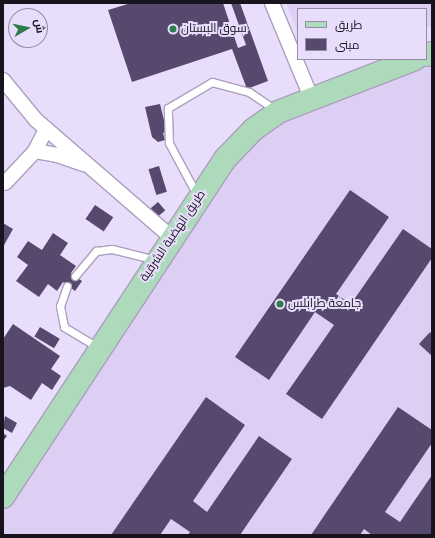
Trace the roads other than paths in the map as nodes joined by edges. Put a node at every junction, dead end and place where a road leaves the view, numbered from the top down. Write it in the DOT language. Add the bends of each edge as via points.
graph roads {
  1 [pos="272,3"];
  2 [pos="412,60"];
  3 [pos="3,80"];
  4 [pos="311,97"];
  5 [pos="278,112"];
  6 [pos="46,128"];
  7 [pos="35,151"];
  8 [pos="89,166"];
  9 [pos="5,183"];
  10 [pos="199,198"];
  11 [pos="172,238"];
  12 [pos="157,260"];
  13 [pos="75,276"];
  14 [pos="67,286"];
  15 [pos="99,348"];
  16 [pos="10,473"];
  17 [pos="3,497"];
  1 -- 4 [label="street"];
  2 -- 4 [label="main road, طريق الهضبة الشرقية"];
  3 -- 6 [label="street"];
  4 -- 5 [label="main road, طريق الهضبة الشرقية"];
  5 -- 10 [label="main road, طريق الهضبة الشرقية" via="254,129 226,158"];
  5 -- 10 [label="lane" via="249,92 212,82 168,108 169,143"];
  6 -- 7 [label="street"];
  6 -- 8 [label="street"];
  7 -- 8 [label="street" via="57,155"];
  7 -- 9 [label="street"];
  8 -- 11 [label="street"];
  10 -- 11 [label="main road, طريق الهضبة الشرقية"];
  11 -- 12 [label="main road, طريق الهضبة الشرقية"];
  12 -- 13 [label="lane" via="133,252 112,249 96,251"];
  12 -- 15 [label="main road, طريق الهضبة الشرقية"];
  14 -- 15 [label="lane" via="60,306 64,327"];
  15 -- 16 [label="main road, طريق الهضبة الشرقية"];
  16 -- 17 [label="main road, طريق الهضبة الشرقية"];
}
